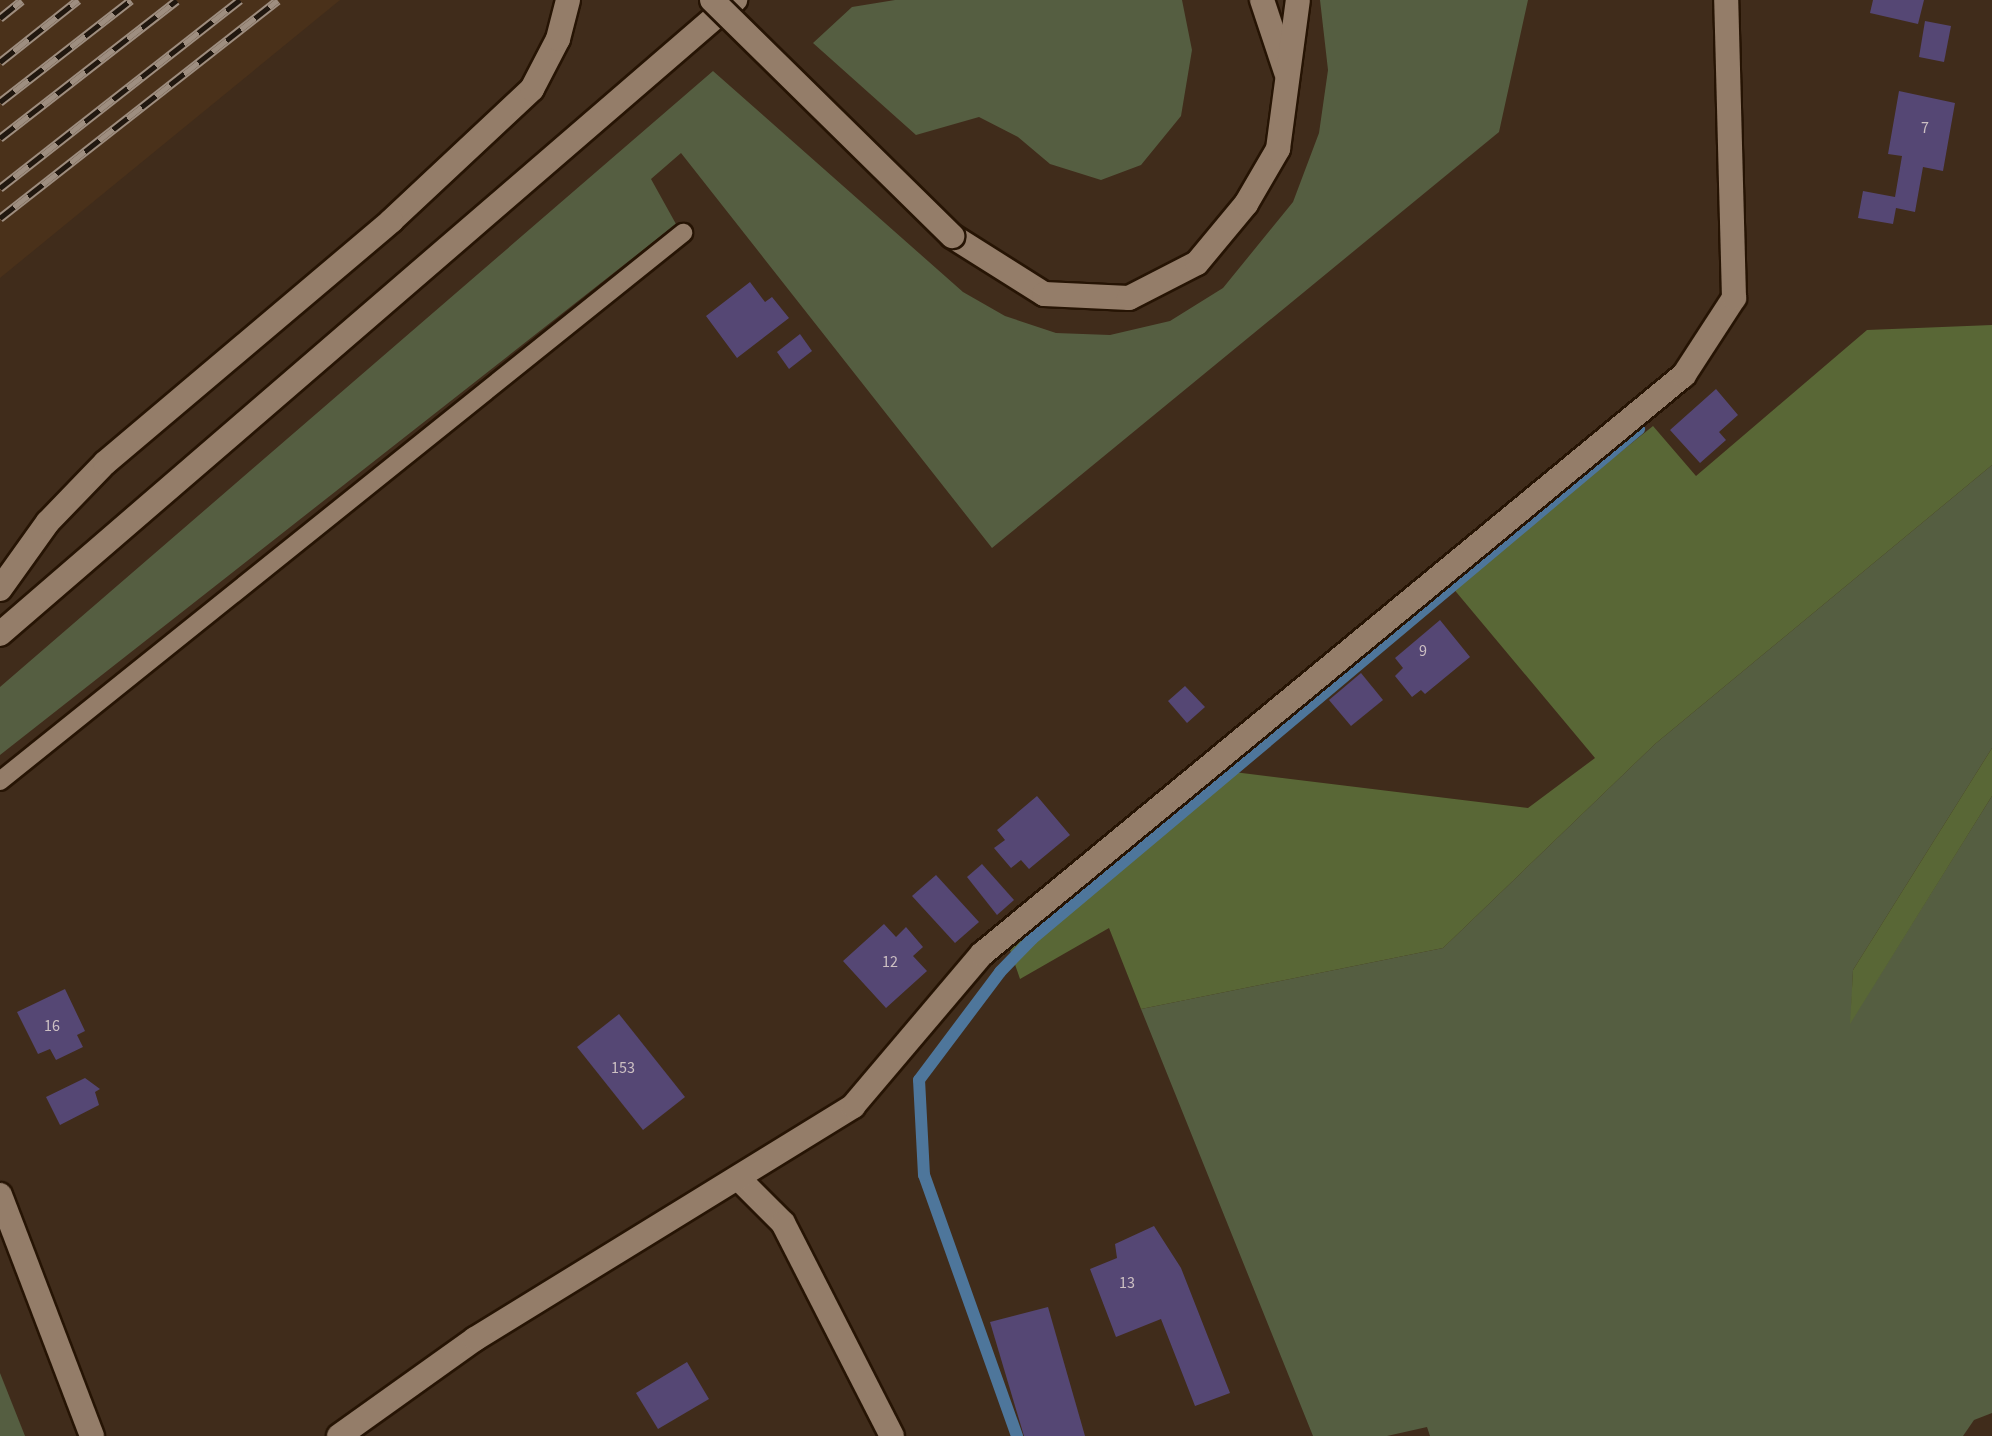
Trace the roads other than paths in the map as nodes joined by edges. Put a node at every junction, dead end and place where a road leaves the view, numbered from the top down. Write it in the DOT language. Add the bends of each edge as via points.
graph roads {
  1 [pos="568,0"];
  2 [pos="712,0"];
  3 [pos="735,0"];
  4 [pos="1262,0"];
  5 [pos="1298,0"];
  6 [pos="1726,0"];
  7 [pos="1287,75"];
  8 [pos="683,233"];
  9 [pos="0,589"];
  10 [pos="0,634"];
  11 [pos="0,781"];
  12 [pos="739,1179"];
  13 [pos="0,1195"];
  14 [pos="92,1436"];
  15 [pos="339,1436"];
  16 [pos="892,1436"];
  1 -- 9 [label="street" via="558,39 532,89 391,221 105,463 48,522"];
  2 -- 7 [label="street, bridge" via="952,236 1044,294 1129,298 1197,263 1246,204 1278,149"];
  3 -- 10 [label="street"];
  4 -- 7 [label="street"];
  5 -- 7 [label="street"];
  6 -- 12 [label="street" via="1734,298 1684,375 982,954 853,1106"];
  8 -- 11 [label="lane"];
  12 -- 15 [label="street" via="475,1339"];
  12 -- 16 [label="street" via="783,1223"];
  13 -- 14 [label="street"];
}
